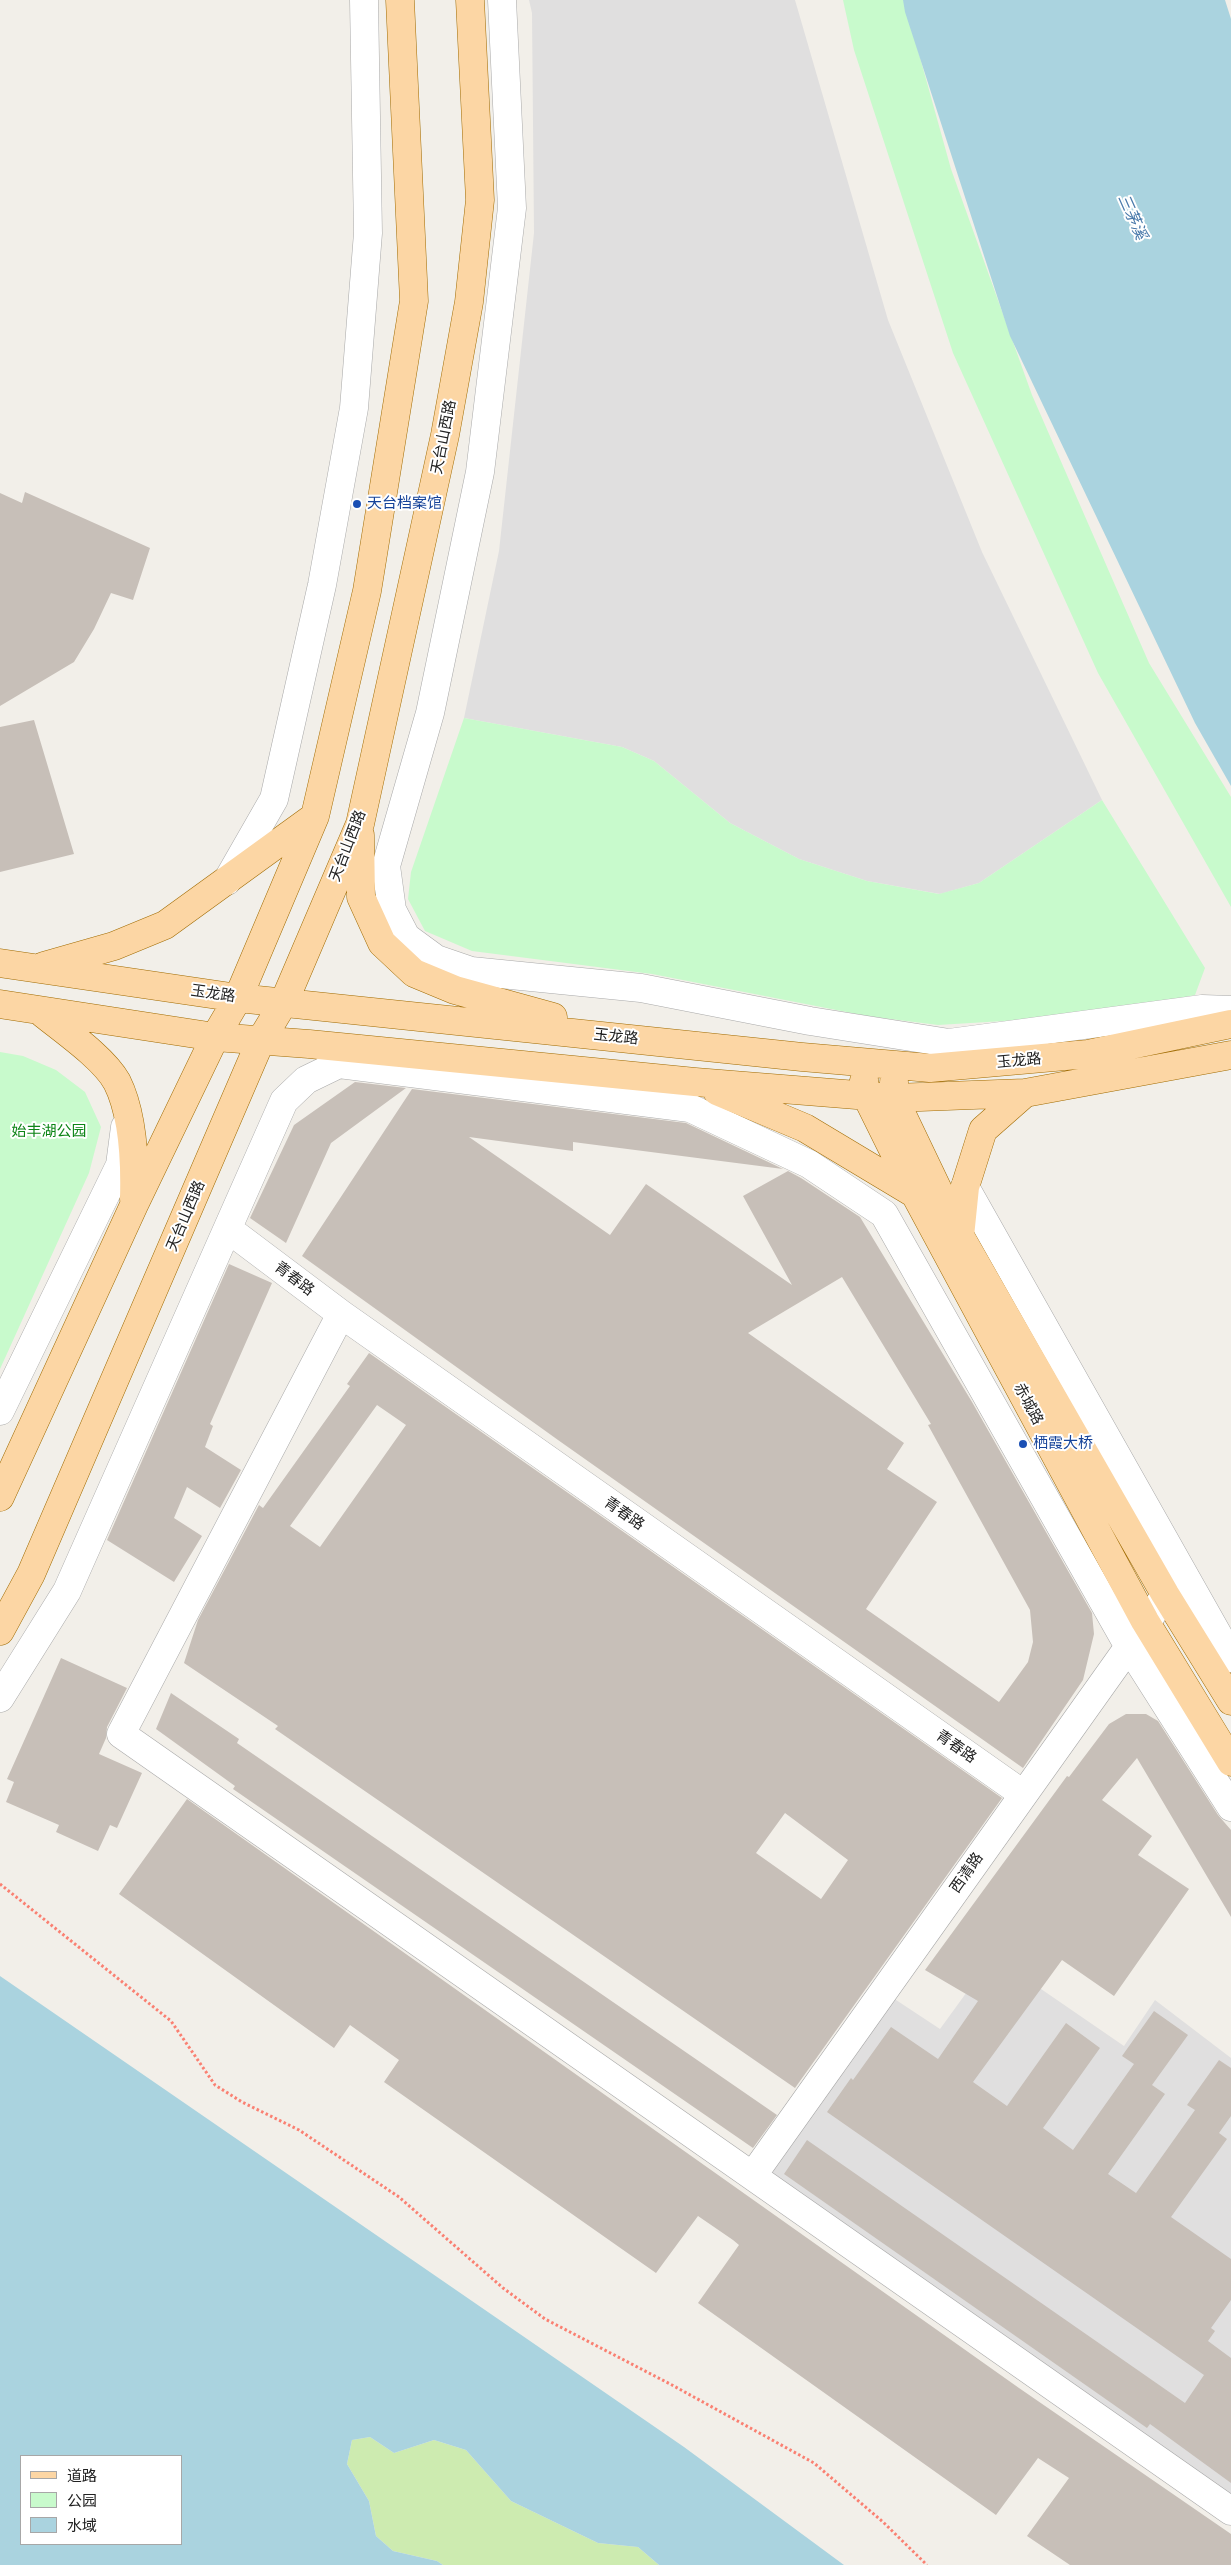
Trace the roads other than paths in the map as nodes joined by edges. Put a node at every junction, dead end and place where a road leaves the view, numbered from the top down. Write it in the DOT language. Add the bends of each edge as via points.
graph roads {
  1 [pos="364,0"];
  2 [pos="400,0"];
  3 [pos="470,0"];
  4 [pos="502,0"];
  5 [pos="315,816"];
  6 [pos="360,824"];
  7 [pos="227,881"];
  8 [pos="0,963"];
  9 [pos="35,968"];
  10 [pos="238,998"];
  11 [pos="284,1002"];
  12 [pos="0,1004"];
  13 [pos="1231,1010"];
  14 [pos="40,1011"];
  15 [pos="1231,1024"];
  16 [pos="215,1037"];
  17 [pos="626,1038"];
  18 [pos="261,1040"];
  19 [pos="1231,1055"];
  20 [pos="862,1062"];
  21 [pos="895,1065"];
  22 [pos="694,1082"];
  23 [pos="1025,1093"];
  24 [pos="866,1096"];
  25 [pos="894,1098"];
  26 [pos="127,1113"];
  27 [pos="965,1186"];
  28 [pos="915,1194"];
  29 [pos="134,1205"];
  30 [pos="228,1229"];
  31 [pos="960,1236"];
  32 [pos="340,1314"];
  33 [pos="0,1411"];
  34 [pos="0,1497"];
  35 [pos="1182,1572"];
  36 [pos="1165,1594"];
  37 [pos="1145,1621"];
  38 [pos="0,1632"];
  39 [pos="1128,1645"];
  40 [pos="1231,1658"];
  41 [pos="0,1698"];
  42 [pos="1231,1701"];
  43 [pos="1231,1762"];
  44 [pos="1023,1794"];
  45 [pos="1231,1807"];
  46 [pos="753,2175"];
  47 [pos="1231,2511"];
  1 -- 7 [label="lane" via="368,232 354,408 322,586 274,799"];
  2 -- 5 [label="main road" via="414,300 366,592"];
  3 -- 6 [label="main road, 天台山西路" via="480,200 469,302 427,523"];
  4 -- 13 [label="lane" via="512,208 480,472 430,713 386,866 392,910 406,937 436,959 471,971 641,988 810,1021 949,1042 1202,1009"];
  5 -- 7 [label="main road"];
  5 -- 10 [label="main road"];
  6 -- 11 [label="main road, 天台山西路"];
  6 -- 17 [label="main road" via="361,897 382,943 414,973 455,990"];
  7 -- 9 [label="main road" via="165,925 114,946"];
  8 -- 9 [label="main road, 玉龙路"];
  9 -- 10 [label="main road, 玉龙路"];
  10 -- 11 [label="main road, 玉龙路"];
  10 -- 16 [label="main road"];
  11 -- 17 [label="main road, 玉龙路"];
  11 -- 18 [label="main road, 天台山西路"];
  12 -- 14 [label="main road, 玉龙路"];
  14 -- 16 [label="main road, 玉龙路"];
  14 -- 26 [label="main road" via="88,1049 116,1082"];
  15 -- 21 [label="main road, 玉龙路" via="1088,1054 930,1068"];
  16 -- 18 [label="main road, 玉龙路"];
  16 -- 29 [label="main road"];
  17 -- 20 [label="main road, 玉龙路"];
  18 -- 22 [label="main road, 玉龙路"];
  18 -- 38 [label="main road, 天台山西路" via="32,1574"];
  19 -- 23 [label="main road, 玉龙路"];
  20 -- 21 [label="main road, 玉龙路"];
  20 -- 24 [label="main road, 赤城路"];
  21 -- 25 [label="main road, 赤城路"];
  22 -- 24 [label="main road, 玉龙路"];
  22 -- 28 [label="main road" via="805,1128"];
  23 -- 25 [label="main road, 玉龙路"];
  23 -- 27 [label="main road" via="983,1130"];
  24 -- 25 [label="main road, 玉龙路"];
  24 -- 28 [label="main road, 赤城路"];
  25 -- 31 [label="main road, 赤城路"];
  26 -- 29 [label="main road" via="135,1166"];
  26 -- 33 [label="lane" via="120,1165"];
  27 -- 31 [label="main road"];
  27 -- 35 [label="lane"];
  28 -- 37 [label="main road, 赤城路"];
  29 -- 34 [label="main road"];
  30 -- 32 [label="lane, 青春路"];
  30 -- 39 [label="lane" via="284,1101 306,1080 338,1064 690,1108 809,1164 884,1214"];
  30 -- 41 [label="lane" via="67,1591"];
  31 -- 36 [label="main road, 赤城路"];
  32 -- 44 [label="lane, 青春路"];
  32 -- 46 [label="lane" via="121,1734"];
  35 -- 36 [label="lane, 西清路"];
  35 -- 40 [label="lane"];
  36 -- 37 [label="lane, 西清路"];
  36 -- 42 [label="main road, 赤城路"];
  37 -- 39 [label="lane, 西清路"];
  37 -- 43 [label="main road, 赤城路"];
  39 -- 44 [label="lane, 西清路"];
  39 -- 45 [label="lane"];
  44 -- 46 [label="lane, 西清路"];
  46 -- 47 [label="lane"];
}
